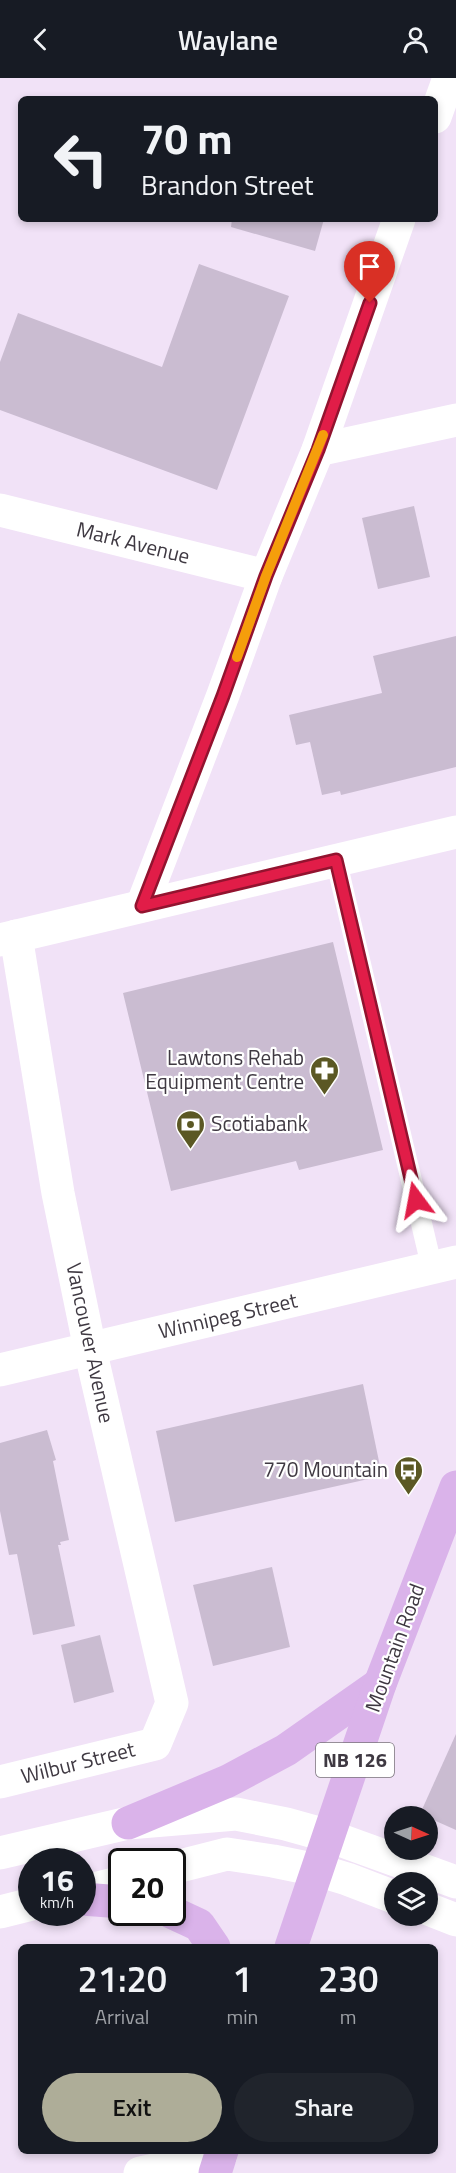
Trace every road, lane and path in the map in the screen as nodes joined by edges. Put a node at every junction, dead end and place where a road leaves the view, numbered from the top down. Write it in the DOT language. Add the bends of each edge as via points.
graph roads {
  1 [pos="449,78"];
  2 [pos="438,109"];
  3 [pos="398,222"];
  4 [pos="456,420"];
  5 [pos="318,450"];
  6 [pos="0,510"];
  7 [pos="266,576"];
  8 [pos="456,832"];
  9 [pos="336,860"];
  10 [pos="142,906"];
  11 [pos="8,938"];
  12 [pos="444,1265"];
  13 [pos="90,1349"];
  14 [pos="0,1370"];
  15 [pos="456,1487"];
  16 [pos="380,1684"];
  17 [pos="155,1744"];
  18 [pos="0,1782"];
  19 [pos="128,1824"];
  20 [pos="329,1836"];
  21 [pos="0,1853"];
  22 [pos="186,1864"];
  23 [pos="317,1870"];
  24 [pos="456,1882"];
  25 [pos="384,1893"];
  26 [pos="18,1908"];
  27 [pos="0,1912"];
  28 [pos="438,1913"];
  29 [pos="186,1919"];
  30 [pos="456,1920"];
  31 [pos="212,1944"];
  32 [pos="292,1944"];
  33 [pos="219,2160"];
  34 [pos="140,2173"];
  1 -- 2 [label="street"];
  3 -- 5 [label="street"];
  4 -- 5 [label="street"];
  5 -- 7 [label="street"];
  6 -- 7 [label="street, Mark Avenue"];
  7 -- 10 [label="street"];
  8 -- 9 [label="street"];
  9 -- 10 [label="street"];
  9 -- 12 [label="lane"];
  10 -- 11 [label="street"];
  11 -- 13 [label="street, Vancouver Avenue"];
  12 -- 13 [label="street, Winnipeg Street"];
  13 -- 14 [label="street, Winnipeg Street"];
  13 -- 17 [label="street, Vancouver Avenue" via="172,1703"];
  15 -- 16 [label="main road, Mountain Road / NB 126"];
  16 -- 19 [label="main road" via="286,1750 228,1782"];
  16 -- 20 [label="main road, Mountain Road / NB 126"];
  17 -- 18 [label="street, Wilbur Street"];
  19 -- 20 [label="street" via="236,1814"];
  19 -- 21 [label="street"];
  20 -- 23 [label="main road, Mountain Road / NB 126"];
  20 -- 24 [label="street"];
  22 -- 23 [label="street" via="226,1854"];
  23 -- 25 [label="street"];
  23 -- 32 [label="main road, Mountain Road / NB 126"];
  26 -- 27 [label="street"];
  28 -- 30 [label="street"];
  29 -- 31 [label="main road" via="199,1925"];
  33 -- 34 [label="street"];
}
